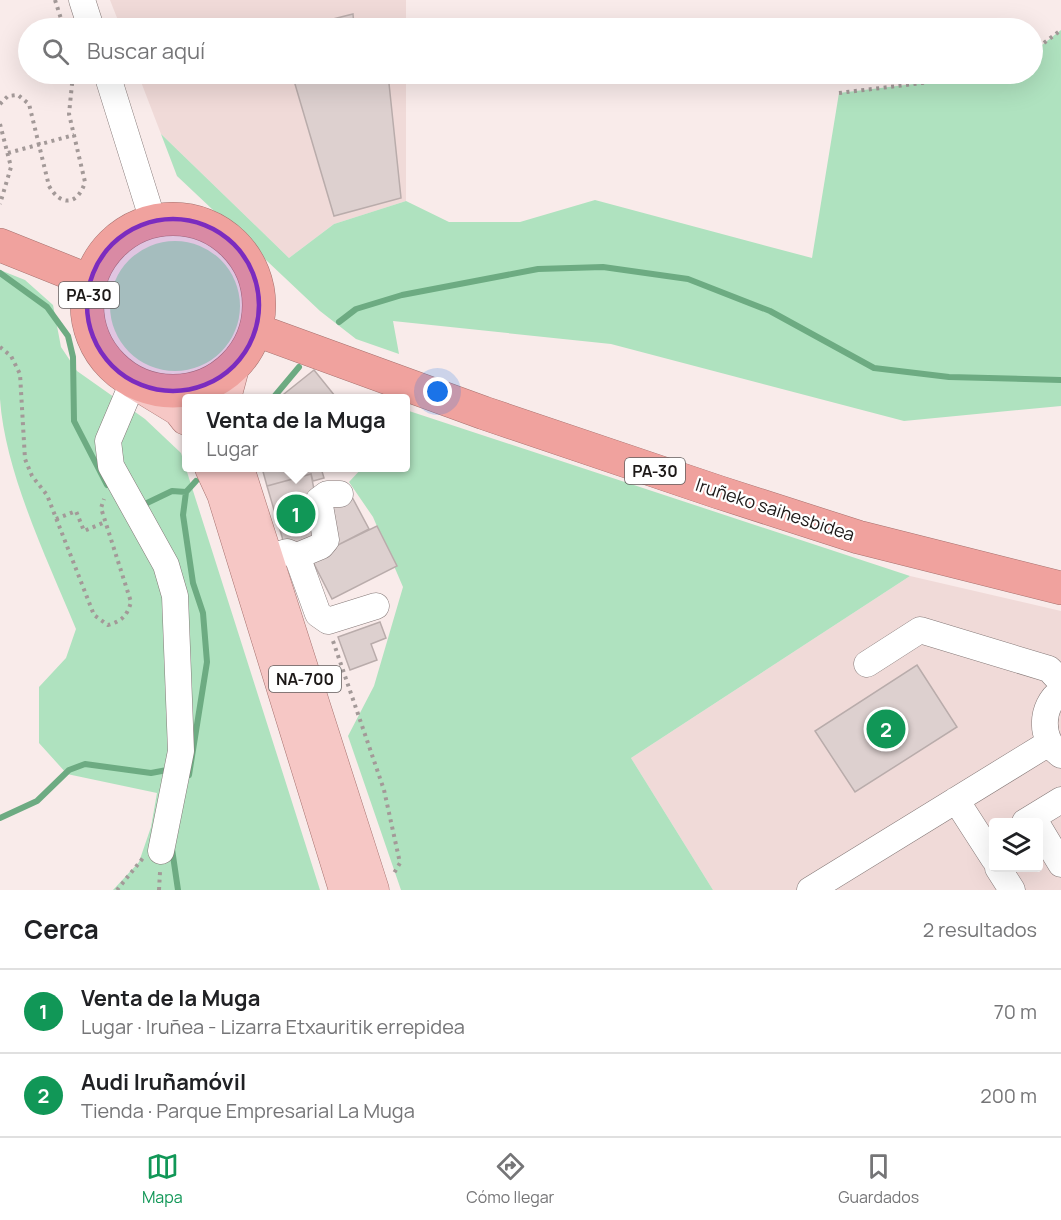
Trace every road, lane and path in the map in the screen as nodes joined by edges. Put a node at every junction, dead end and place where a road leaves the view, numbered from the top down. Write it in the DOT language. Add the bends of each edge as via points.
graph roads {
  1 [pos="55,0"];
  2 [pos="82,0"];
  3 [pos="61,18"];
  4 [pos="88,18"];
  5 [pos="1061,30"];
  6 [pos="1043,44"];
  7 [pos="72,84"];
  8 [pos="110,84"];
  9 [pos="914,84"];
  10 [pos="839,93"];
  11 [pos="0,104"];
  12 [pos="0,124"];
  13 [pos="74,135"];
  14 [pos="39,144"];
  15 [pos="8,153"];
  16 [pos="0,204"];
  17 [pos="153,220"];
  18 [pos="0,245"];
  19 [pos="90,281"];
  20 [pos="256,330"];
  21 [pos="0,347"];
  22 [pos="133,382"];
  23 [pos="229,383"];
  24 [pos="182,414"];
  25 [pos="213,472"];
  26 [pos="239,472"];
  27 [pos="340,494"];
  28 [pos="105,497"];
  29 [pos="56,519"];
  30 [pos="105,522"];
  31 [pos="297,556"];
  32 [pos="266,558"];
  33 [pos="1061,588"];
  34 [pos="376,606"];
  35 [pos="328,621"];
  36 [pos="867,664"];
  37 [pos="1061,682"];
  38 [pos="1061,691"];
  39 [pos="1055,749"];
  40 [pos="956,800"];
  41 [pos="1061,800"];
  42 [pos="1038,818"];
  43 [pos="1043,837"];
  44 [pos="989,848"];
  45 [pos="161,851"];
  46 [pos="1061,864"];
  47 [pos="1002,872"];
  48 [pos="381,885"];
  49 [pos="345,890"];
  50 [pos="810,890"];
  51 [pos="1012,890"];
  1 -- 3 [label="path"];
  2 -- 4 [label="street"];
  5 -- 6 [label="path"];
  7 -- 13 [label="path" via="69,114"];
  8 -- 17 [label="street"];
  9 -- 10 [label="path"];
  11 -- 14 [label="path" via="8,96 18,95 29,104"];
  12 -- 15 [label="path"];
  13 -- 14 [label="path"];
  13 -- 14 [label="path" via="86,182 74,200 64,201 55,196"];
  14 -- 15 [label="path"];
  15 -- 16 [label="path" via="11,167"];
  17 -- 19 [label="highway, PA-30" via="115,241 100,259"];
  17 -- 20 [label="highway, PA-30" via="186,220 214,229 237,247 253,272 260,300"];
  18 -- 19 [label="highway, PA-30"];
  19 -- 22 [label="highway, PA-30" via="87,310 94,339 110,364"];
  20 -- 23 [label="highway, PA-30"];
  20 -- 33 [label="highway, Iruñeko saihesbidea / PA-30" via="729,496 858,537"];
  21 -- 29 [label="path" via="11,356 20,374 24,459 47,495"];
  22 -- 23 [label="highway, PA-30" via="159,391 186,391 211,383"];
  22 -- 24 [label="main road"];
  22 -- 45 [label="street" via="108,441 111,466 166,565 175,596 181,751"];
  25 -- 49 [label="main road, NA-700" via="223,494"];
  26 -- 32 [label="main road, NA-700"];
  27 -- 31 [label="street" via="327,494 320,500 326,540"];
  28 -- 30 [label="path" via="100,508"];
  29 -- 30 [label="path" via="76,511 84,531"];
  29 -- 30 [label="path" via="94,615 108,624 127,614 131,602"];
  31 -- 32 [label="street" via="287,552"];
  31 -- 35 [label="street" via="318,614"];
  32 -- 48 [label="main road, NA-700"];
  34 -- 35 [label="street"];
  35 -- 48 [label="path" via="384,790 400,863"];
  36 -- 37 [label="street" via="920,630 1049,669"];
  38 -- 39 [label="street" via="1048,705 1045,718 1045,730"];
  39 -- 40 [label="street"];
  40 -- 44 [label="street"];
  40 -- 50 [label="street"];
  41 -- 42 [label="street"];
  43 -- 46 [label="street"];
  47 -- 51 [label="street"];
}
